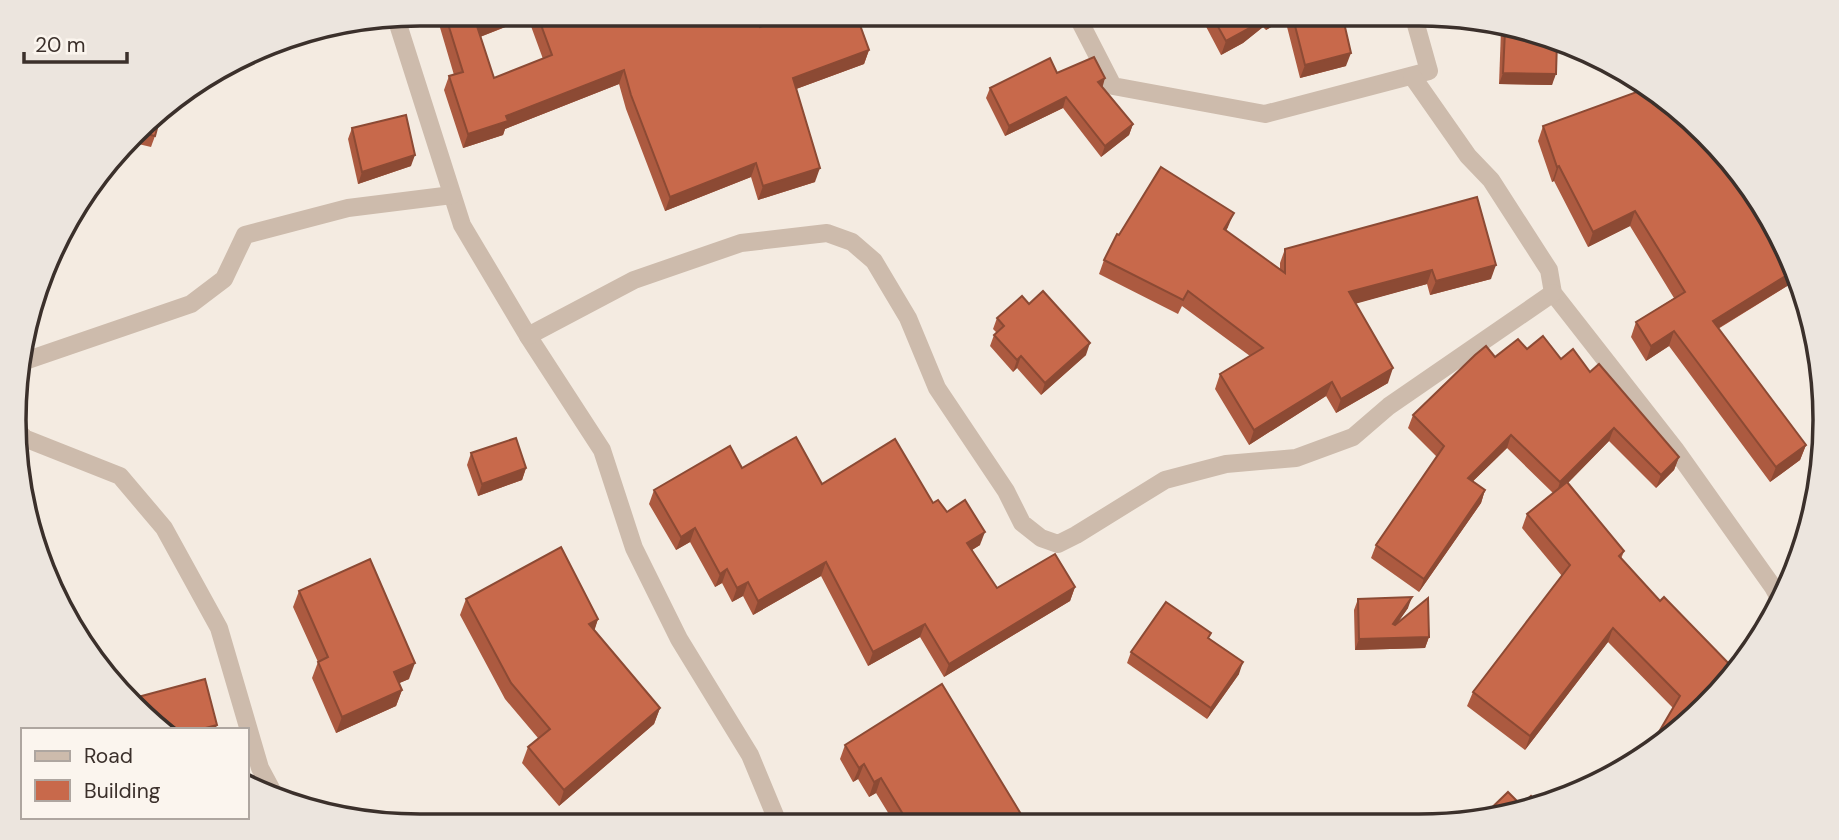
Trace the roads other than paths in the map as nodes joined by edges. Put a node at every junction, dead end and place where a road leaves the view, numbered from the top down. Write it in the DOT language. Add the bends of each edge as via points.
graph roads {
  1 [pos="1082,26"];
  2 [pos="1416,26"];
  3 [pos="399,27"];
  4 [pos="1412,76"];
  5 [pos="452,195"];
  6 [pos="1553,293"];
  7 [pos="528,336"];
  8 [pos="32,359"];
  9 [pos="27,439"];
  10 [pos="1774,589"];
  11 [pos="242,728"];
  12 [pos="248,752"];
  13 [pos="253,773"];
  14 [pos="774,814"];
  1 -- 4 [label="street" via="1113,86 1265,114"];
  2 -- 4 [label="street" via="1429,71"];
  3 -- 5 [label="street"];
  4 -- 6 [label="street" via="1468,156 1491,180 1549,270"];
  5 -- 7 [label="street" via="462,225"];
  5 -- 8 [label="street" via="348,208 245,234 224,279 191,304"];
  6 -- 7 [label="street" via="1389,406 1353,437 1296,458 1226,464 1165,480 1058,544 1041,538 1023,523 937,387 908,318 874,261 852,242 827,233 741,243 634,280"];
  6 -- 10 [label="street" via="1675,449"];
  7 -- 14 [label="street" via="602,450 634,548 679,639 750,755"];
  9 -- 11 [label="street" via="120,476 164,528 219,628"];
  12 -- 13 [label="street"];
}
